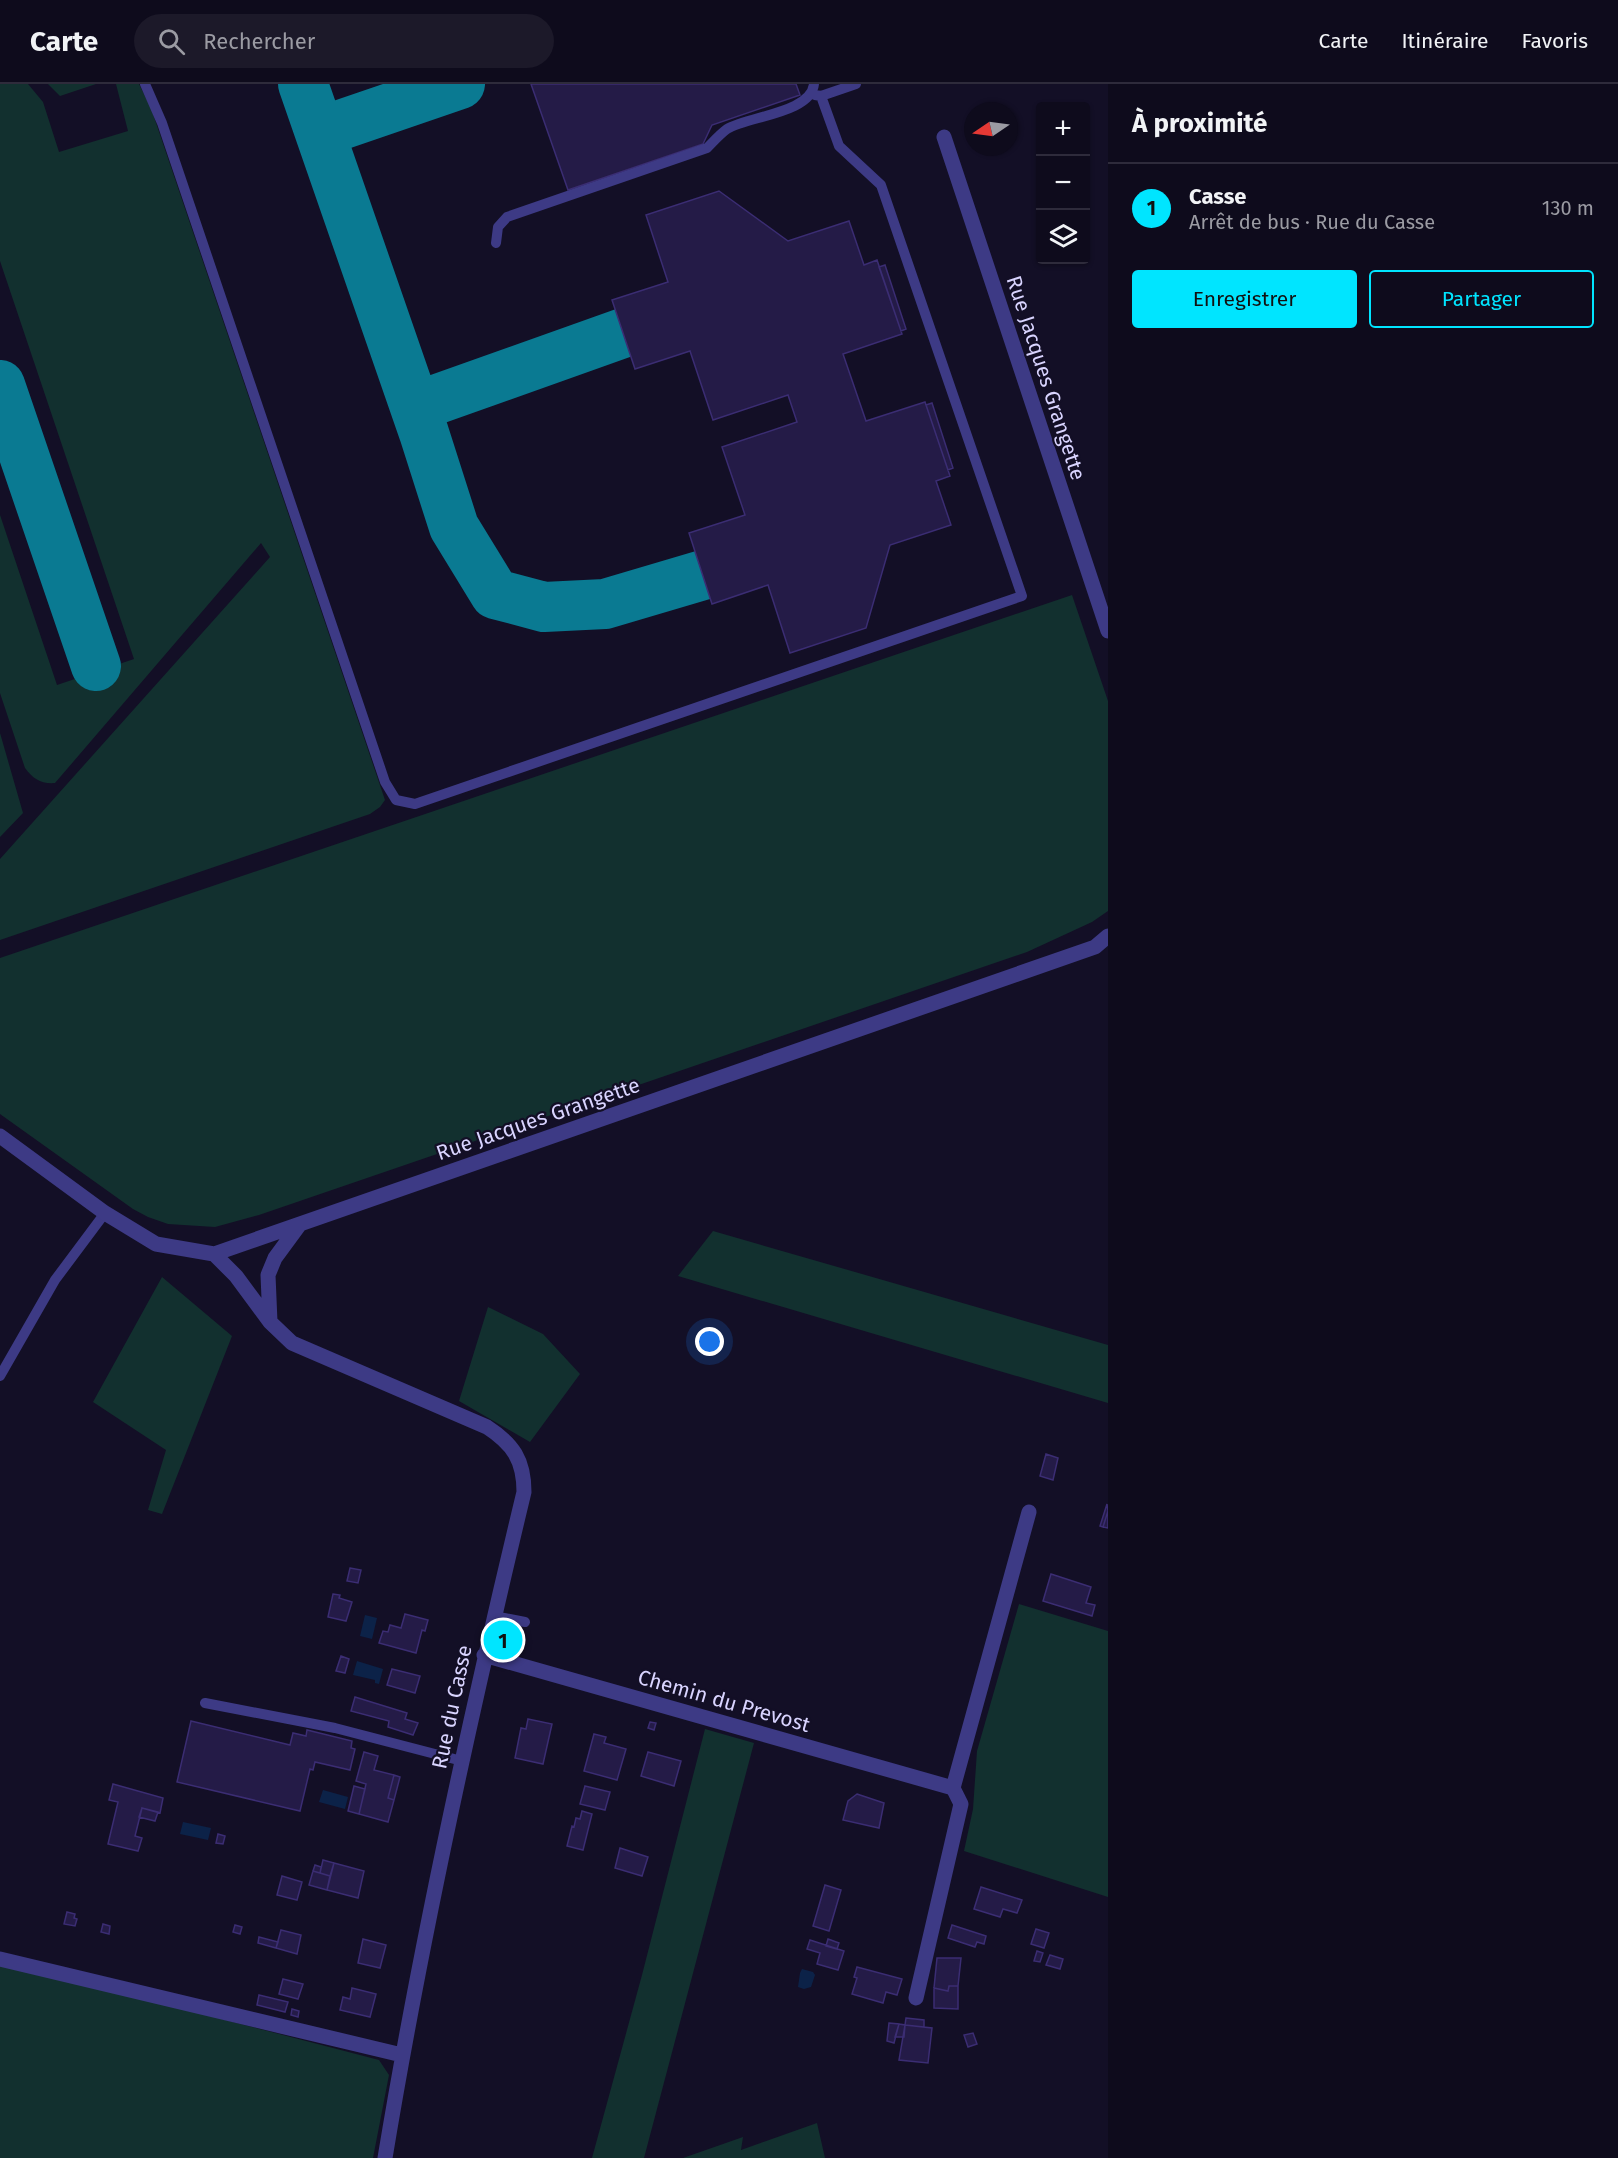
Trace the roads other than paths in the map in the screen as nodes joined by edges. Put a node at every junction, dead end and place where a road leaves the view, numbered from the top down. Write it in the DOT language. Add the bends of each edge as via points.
graph roads {
  1 [pos="145,84"];
  2 [pos="856,84"];
  3 [pos="816,92"];
  4 [pos="944,137"];
  5 [pos="496,243"];
  6 [pos="1108,631"];
  7 [pos="1108,936"];
  8 [pos="0,1136"];
  9 [pos="105,1213"];
  10 [pos="300,1224"];
  11 [pos="214,1254"];
  12 [pos="270,1323"];
  13 [pos="0,1376"];
  14 [pos="1029,1512"];
  15 [pos="494,1616"];
  16 [pos="525,1622"];
  17 [pos="484,1655"];
  18 [pos="205,1703"];
  19 [pos="462,1761"];
  20 [pos="953,1788"];
  21 [pos="0,1959"];
  22 [pos="916,1998"];
  23 [pos="402,2055"];
  24 [pos="385,2158"];
  1 -- 3 [label="lane" via="166,134 385,782 396,800 415,804 1022,596 881,185 839,146"];
  2 -- 3 [label="lane"];
  3 -- 5 [label="lane" via="801,103 727,129 706,148 507,218 498,227"];
  4 -- 6 [label="street, Rue Jacques Grangette"];
  7 -- 10 [label="street, Rue Jacques Grangette" via="1095,947"];
  8 -- 9 [label="street, Rue Jacques Grangette"];
  9 -- 11 [label="street, Rue Jacques Grangette" via="156,1244"];
  9 -- 13 [label="lane" via="55,1280"];
  10 -- 11 [label="street, Rue Jacques Grangette"];
  10 -- 12 [label="street" via="275,1258 268,1275"];
  11 -- 12 [label="street, Rue du Casse" via="236,1276"];
  12 -- 15 [label="street, Rue du Casse" via="292,1343 487,1427 511,1446 524,1475 524,1492"];
  14 -- 20 [label="street"];
  15 -- 16 [label="lane"];
  15 -- 17 [label="street, Rue du Casse"];
  17 -- 19 [label="street, Rue du Casse"];
  17 -- 20 [label="street, Chemin du Prevost"];
  18 -- 19 [label="lane" via="335,1728"];
  19 -- 23 [label="street, Rue du Casse"];
  20 -- 22 [label="street" via="961,1804"];
  21 -- 23 [label="street"];
  23 -- 24 [label="street, Rue du Casse"];
}
